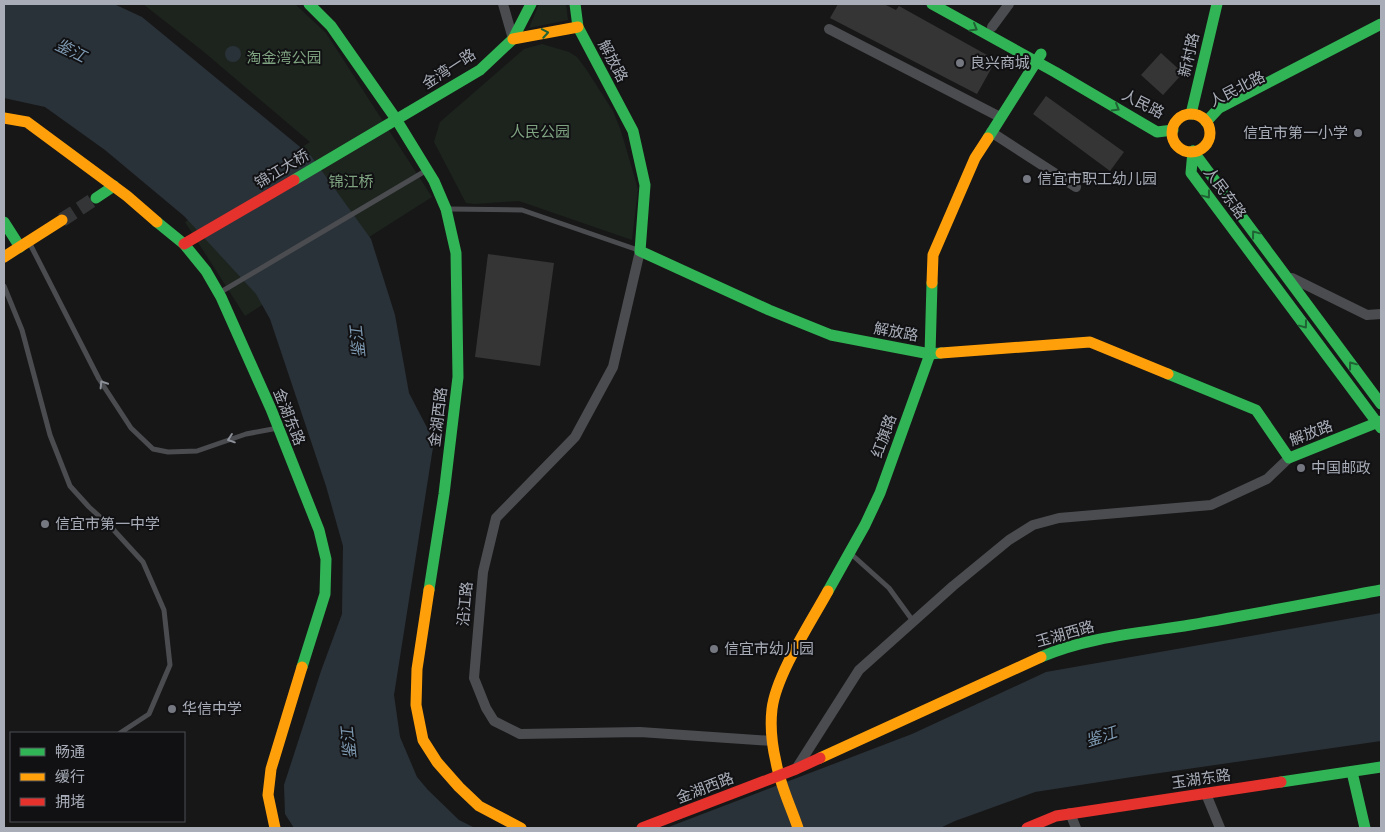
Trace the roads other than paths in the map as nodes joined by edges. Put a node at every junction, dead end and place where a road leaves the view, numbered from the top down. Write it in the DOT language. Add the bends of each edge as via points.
graph roads {
  1 [pos="309,4"];
  2 [pos="503,4"];
  3 [pos="531,4"];
  4 [pos="574,4"];
  5 [pos="932,4"];
  6 [pos="951,4"];
  7 [pos="1009,4"];
  8 [pos="1217,4"];
  9 [pos="1381,24"];
  10 [pos="578,27"];
  11 [pos="992,27"];
  12 [pos="829,29"];
  13 [pos="1381,32"];
  14 [pos="513,38"];
  15 [pos="1039,58"];
  16 [pos="1191,114"];
  17 [pos="1000,117"];
  18 [pos="4,118"];
  19 [pos="396,119"];
  20 [pos="1206,122"];
  21 [pos="1172,130"];
  22 [pos="991,132"];
  23 [pos="1193,151"];
  24 [pos="427,170"];
  25 [pos="114,186"];
  26 [pos="1076,187"];
  27 [pos="96,198"];
  28 [pos="446,209"];
  29 [pos="62,220"];
  30 [pos="4,222"];
  31 [pos="4,234"];
  32 [pos="24,244"];
  33 [pos="184,244"];
  34 [pos="640,251"];
  35 [pos="4,257"];
  36 [pos="1284,274"];
  37 [pos="4,286"];
  38 [pos="218,293"];
  39 [pos="1381,314"];
  40 [pos="930,354"];
  41 [pos="1381,404"];
  42 [pos="1380,424"];
  43 [pos="278,428"];
  44 [pos="1289,458"];
  45 [pos="850,553"];
  46 [pos="1381,590"];
  47 [pos="913,621"];
  48 [pos="122,732"];
  49 [pos="772,742"];
  50 [pos="1381,767"];
  51 [pos="796,769"];
  52 [pos="1352,772"];
  53 [pos="779,776"];
  54 [pos="1206,794"];
  55 [pos="1070,813"];
  56 [pos="275,828"];
  57 [pos="521,828"];
  58 [pos="642,828"];
  59 [pos="798,828"];
  60 [pos="1027,828"];
  61 [pos="1076,828"];
  62 [pos="1220,828"];
  63 [pos="1365,828"];
  1 -- 19 [label="main road, 金湖西路" via="331,26"];
  2 -- 14 [label="street"];
  3 -- 14 [label="main road, 金湾一路"];
  4 -- 10 [label="main road, 解放路"];
  5 -- 15 [label="main road, 人民路, one-way"];
  6 -- 11 [label="main road, 人民路"];
  7 -- 11 [label="street"];
  8 -- 16 [label="main road, 新村路"];
  9 -- 20 [label="main road, 人民北路" via="1219,108"];
  14 -- 10 [label="main road, one-way"];
  10 -- 34 [label="main road, 解放路" via="633,131 645,185"];
  11 -- 15 [label="main road, 人民路"];
  12 -- 17 [label="street"];
  13 -- 20 [label="main road, 人民北路"];
  14 -- 19 [label="main road, 金湾一路" via="480,70"];
  15 -- 17 [label="main road, 红旗路"];
  15 -- 21 [label="main road, 人民路"];
  16 -- 20 [label="main road"];
  16 -- 21 [label="main road" via="1180,118"];
  17 -- 22 [label="main road, 红旗路"];
  18 -- 25 [label="main road, 金湖东路" via="27,122"];
  19 -- 24 [label="main road, 金湖西路"];
  19 -- 33 [label="main road, 锦江大桥"];
  20 -- 23 [label="main road" via="1210,132 1208,138 1202,148"];
  21 -- 23 [label="main road" via="1176,144"];
  22 -- 26 [label="street"];
  22 -- 40 [label="main road, 红旗路" via="974,158 933,255"];
  36 -- 23 [label="main road, 人民东路, one-way"];
  23 -- 42 [label="main road, 人民东路, one-way" via="1191,173"];
  24 -- 28 [label="main road, 金湖西路"];
  24 -- 38 [label="lane"];
  25 -- 27 [label="main road"];
  25 -- 33 [label="main road, 金湖东路"];
  28 -- 34 [label="lane" via="522,210"];
  28 -- 57 [label="main road, 金湖西路" via="456,253 458,377 418,669 416,705 423,740 458,788 479,806"];
  29 -- 32 [label="main road"];
  30 -- 32 [label="main road"];
  31 -- 32 [label="main road" via="11,246"];
  32 -- 35 [label="main road"];
  43 -- 32 [label="lane, one-way" via="246,434 197,451 153,449 131,428 99,379"];
  33 -- 38 [label="main road, 金湖东路" via="206,271"];
  34 -- 40 [label="main road, 解放路" via="830,335"];
  34 -- 49 [label="street, 沿江路" via="612,368 575,437 496,518 483,572 474,678 494,722 520,734 640,732"];
  36 -- 39 [label="street" via="1367,315"];
  41 -- 36 [label="main road, 人民东路, one-way"];
  37 -- 48 [label="lane" via="22,330 50,434 70,486 143,562 164,610 170,665 149,714"];
  38 -- 43 [label="main road, 金湖东路"];
  40 -- 44 [label="main road, 解放路" via="1090,342 1256,410"];
  40 -- 45 [label="main road, 红旗路" via="880,493"];
  42 -- 44 [label="main road, 解放路"];
  43 -- 56 [label="main road, 金湖东路" via="319,530 326,559 325,594 271,768 268,795"];
  44 -- 47 [label="street" via="1268,479 1211,505 1059,518 1033,525 1002,546"];
  45 -- 47 [label="lane" via="889,588"];
  45 -- 49 [label="main road, 红旗路" via="779,684 772,708"];
  46 -- 51 [label="main road, 玉湖西路" via="1062,648"];
  47 -- 51 [label="street" via="859,670"];
  49 -- 53 [label="main road, 红旗路"];
  50 -- 52 [label="main road, 玉湖东路"];
  51 -- 53 [label="main road, 玉湖西路"];
  52 -- 54 [label="main road, 玉湖东路"];
  52 -- 63 [label="main road"];
  53 -- 58 [label="main road, 金湖西路"];
  53 -- 59 [label="main road, 红旗路"];
  54 -- 55 [label="main road, 玉湖东路"];
  54 -- 62 [label="street"];
  55 -- 60 [label="main road, 玉湖东路"];
  55 -- 61 [label="street"];
}
